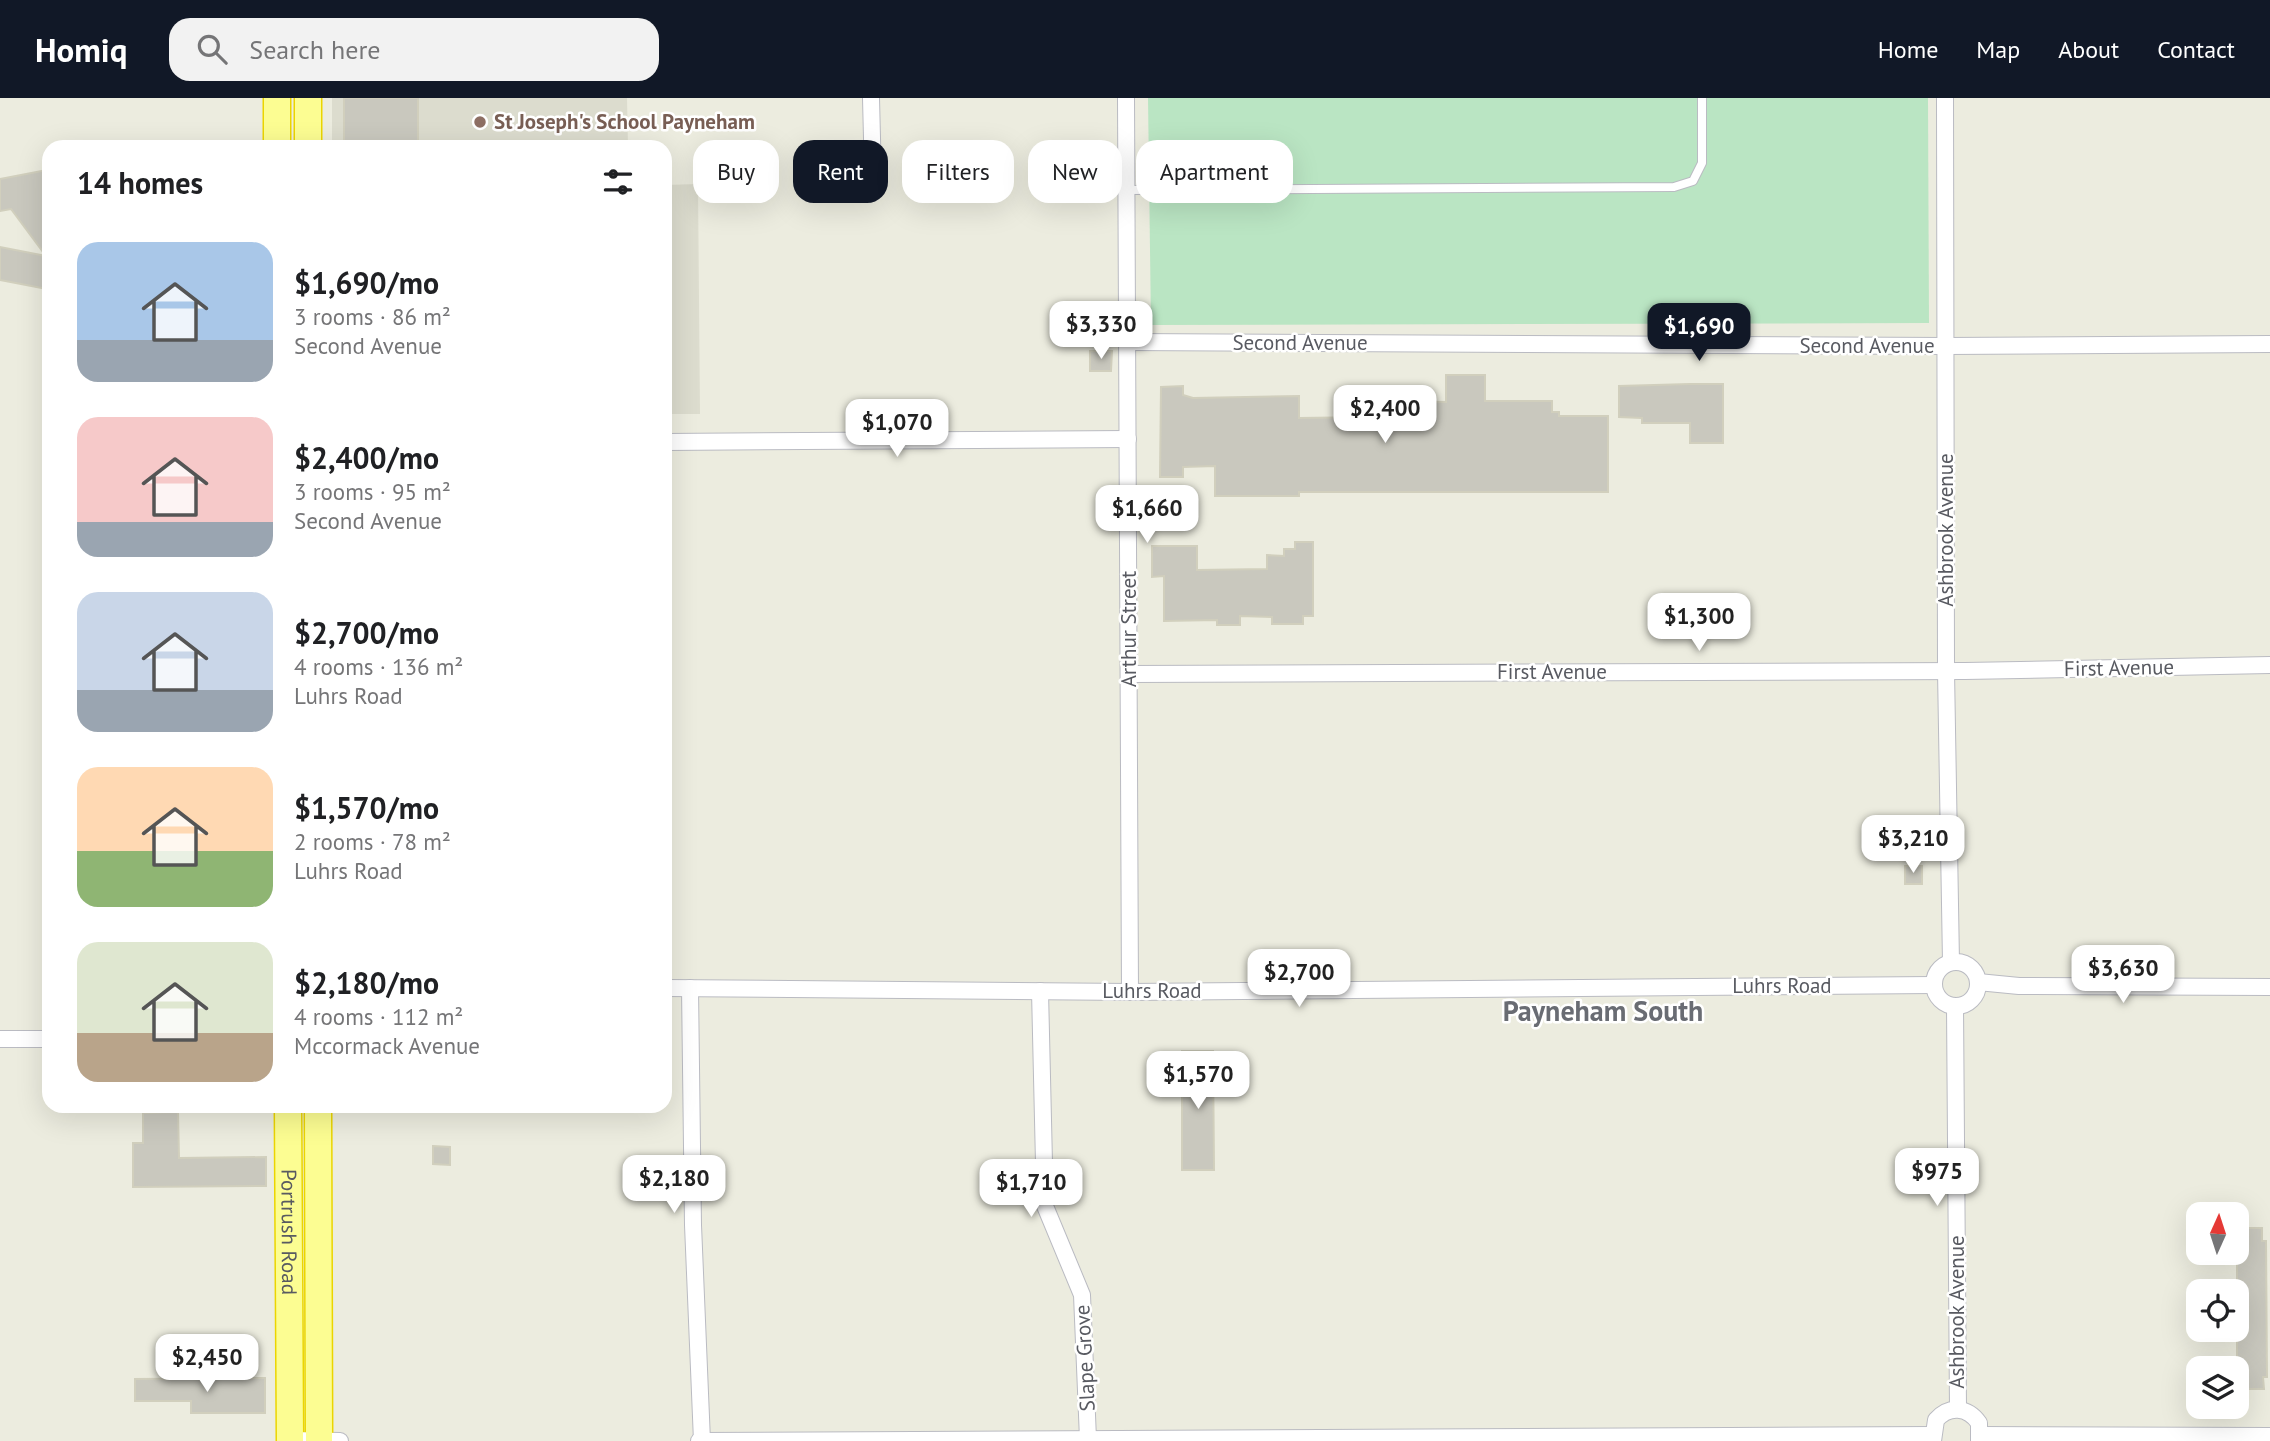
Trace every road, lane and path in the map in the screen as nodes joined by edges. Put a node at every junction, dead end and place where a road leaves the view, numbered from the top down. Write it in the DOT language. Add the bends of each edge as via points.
graph roads {
  1 [pos="277,98"];
  2 [pos="308,98"];
  3 [pos="871,98"];
  4 [pos="1126,98"];
  5 [pos="1702,98"];
  6 [pos="1945,98"];
  7 [pos="277,140"];
  8 [pos="308,140"];
  9 [pos="872,140"];
  10 [pos="1126,190"];
  11 [pos="1127,342"];
  12 [pos="2270,344"];
  13 [pos="1946,346"];
  14 [pos="1128,439"];
  15 [pos="672,442"];
  16 [pos="2270,665"];
  17 [pos="1946,671"];
  18 [pos="1129,674"];
  19 [pos="1951,962"];
  20 [pos="1978,982"];
  21 [pos="1934,985"];
  22 [pos="2270,987"];
  23 [pos="672,988"];
  24 [pos="690,988"];
  25 [pos="1040,991"];
  26 [pos="1130,992"];
  27 [pos="1955,1006"];
  28 [pos="0,1039"];
  29 [pos="42,1039"];
  30 [pos="288,1113"];
  31 [pos="318,1113"];
  32 [pos="1958,1409"];
  33 [pos="2270,1436"];
  34 [pos="1088,1438"];
  35 [pos="1933,1438"];
  36 [pos="1980,1438"];
  37 [pos="290,1440"];
  38 [pos="319,1441"];
  39 [pos="340,1441"];
  40 [pos="700,1441"];
  1 -- 7 [label="highway"];
  2 -- 8 [label="highway"];
  3 -- 9 [label="street"];
  4 -- 10 [label="street, Arthur Street"];
  5 -- 10 [label="lane" via="1702,163 1693,181 1675,187"];
  6 -- 13 [label="street, Ashbrook Avenue"];
  10 -- 11 [label="street, Arthur Street"];
  11 -- 13 [label="street, Second Avenue"];
  11 -- 14 [label="street, Arthur Street"];
  12 -- 13 [label="street, Second Avenue"];
  13 -- 17 [label="street, Ashbrook Avenue"];
  14 -- 15 [label="street"];
  14 -- 18 [label="street, Arthur Street"];
  16 -- 17 [label="street, First Avenue"];
  17 -- 18 [label="street, First Avenue"];
  17 -- 19 [label="street, Ashbrook Avenue"];
  18 -- 26 [label="street, Arthur Street"];
  19 -- 20 [label="street" via="1966,964"];
  19 -- 21 [label="street" via="1938,970"];
  20 -- 22 [label="street"];
  20 -- 27 [label="street" via="1973,998"];
  21 -- 26 [label="street, Luhrs Road"];
  21 -- 27 [label="street" via="1941,1000"];
  23 -- 24 [label="street, Luhrs Road"];
  24 -- 25 [label="street, Luhrs Road"];
  24 -- 40 [label="street"];
  25 -- 26 [label="street, Luhrs Road"];
  25 -- 34 [label="street, Slape Grove" via="1045,1206 1082,1295"];
  27 -- 32 [label="street, Ashbrook Avenue"];
  28 -- 29 [label="street"];
  30 -- 37 [label="highway, Portrush Road"];
  31 -- 38 [label="highway, Portrush Road"];
  32 -- 35 [label="street" via="1940,1415"];
  32 -- 36 [label="street" via="1975,1417"];
  33 -- 36 [label="street"];
  34 -- 35 [label="street"];
  34 -- 40 [label="street"];
  37 -- 38 [label="street"];
  38 -- 39 [label="street"];
}
